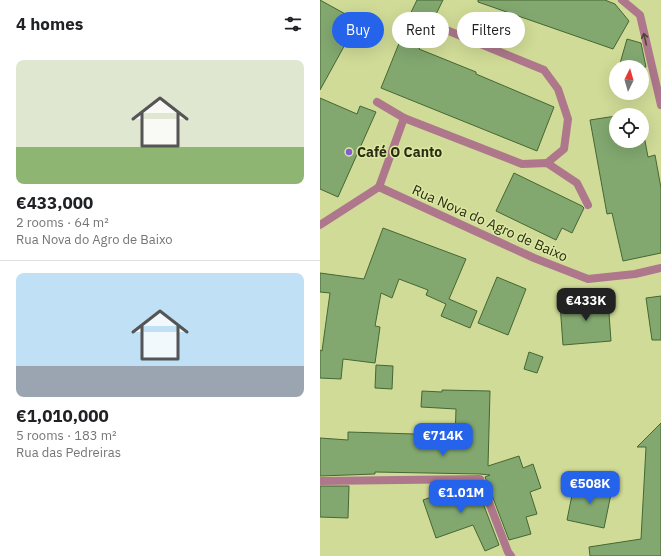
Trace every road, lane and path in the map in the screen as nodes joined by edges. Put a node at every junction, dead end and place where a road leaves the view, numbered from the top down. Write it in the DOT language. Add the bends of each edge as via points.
graph roads {
  1 [pos="622,0"];
  2 [pos="449,31"];
  3 [pos="378,102"];
  4 [pos="661,105"];
  5 [pos="404,118"];
  6 [pos="547,163"];
  7 [pos="379,187"];
  8 [pos="588,205"];
  9 [pos="320,225"];
  10 [pos="661,268"];
  11 [pos="320,481"];
  12 [pos="511,556"];
  4 -- 1 [label="street, one-way" via="640,15"];
  2 -- 6 [label="street" via="544,70 558,89 568,119 564,149"];
  3 -- 5 [label="street"];
  5 -- 6 [label="street" via="522,164"];
  5 -- 7 [label="street"];
  6 -- 8 [label="street" via="577,183"];
  7 -- 9 [label="street"];
  7 -- 10 [label="street, Rua Nova do Agro de Baixo" via="534,258 588,279 635,274"];
  11 -- 12 [label="street" via="480,479"];
}
